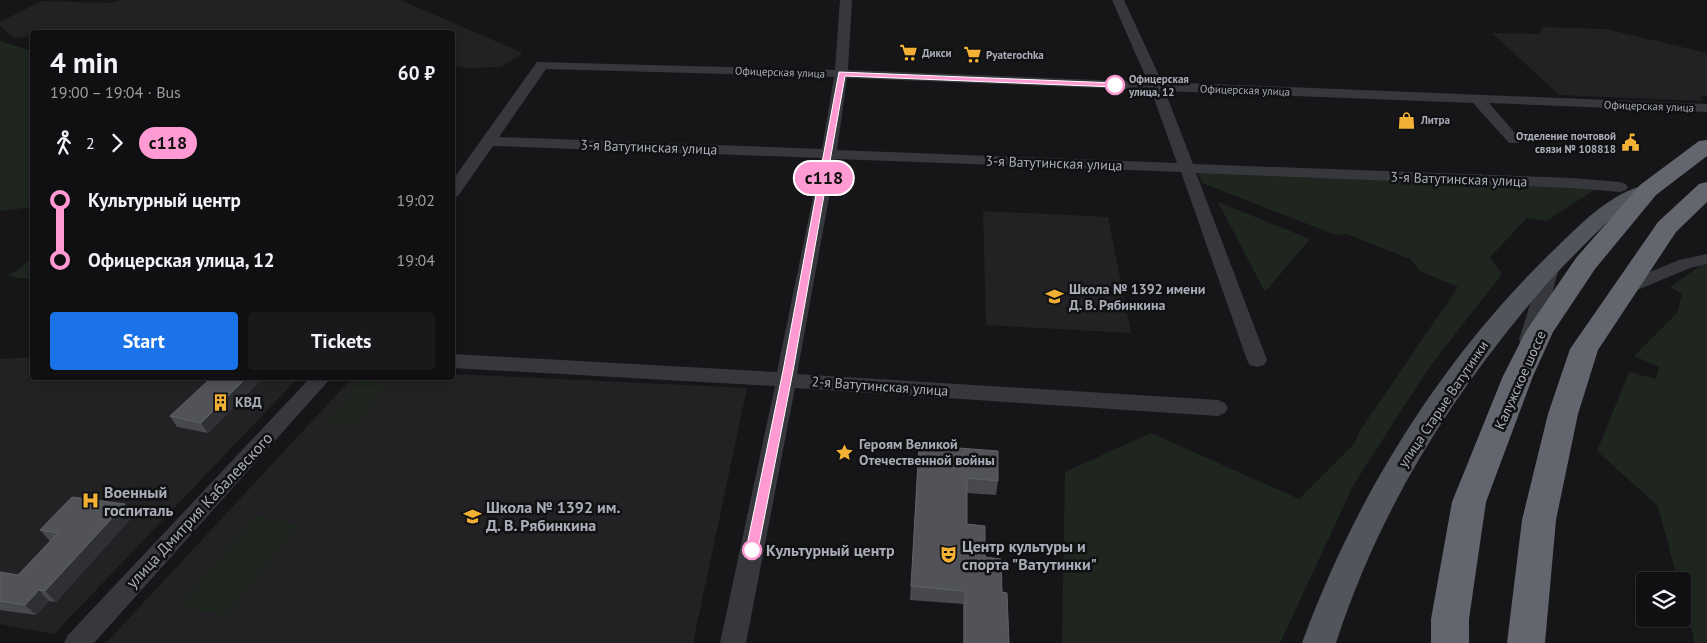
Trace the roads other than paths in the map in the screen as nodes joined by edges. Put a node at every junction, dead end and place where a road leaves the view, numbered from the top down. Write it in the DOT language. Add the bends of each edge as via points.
graph roads {
  1 [pos="846,0"];
  2 [pos="1118,0"];
  3 [pos="842,74"];
  4 [pos="1157,86"];
  5 [pos="1477,99"];
  6 [pos="1707,108"];
  7 [pos="1514,140"];
  8 [pos="488,141"];
  9 [pos="1707,146"];
  10 [pos="829,154"];
  11 [pos="1187,168"];
  12 [pos="1620,187"];
  13 [pos="455,189"];
  14 [pos="1648,190"];
  15 [pos="1707,190"];
  16 [pos="1707,258"];
  17 [pos="1551,265"];
  18 [pos="1624,289"];
  19 [pos="1257,360"];
  20 [pos="455,361"];
  21 [pos="1518,376"];
  22 [pos="319,380"];
  23 [pos="786,380"];
  24 [pos="1218,408"];
  25 [pos="1531,633"];
  26 [pos="77,643"];
  27 [pos="733,643"];
  28 [pos="1319,643"];
  29 [pos="1450,643"];
  1 -- 3 [label="street"];
  2 -- 4 [label="street"];
  3 -- 4 [label="street, Офицерская улица"];
  3 -- 8 [label="street, Офицерская улица" via="542,64"];
  3 -- 10 [label="street"];
  4 -- 5 [label="street, Офицерская улица"];
  4 -- 11 [label="street"];
  5 -- 6 [label="street, Офицерская улица"];
  5 -- 7 [label="street"];
  8 -- 10 [label="street, 3-я Ватутинская улица"];
  8 -- 13 [label="street"];
  9 -- 14 [label="highway, Калужское шоссе"];
  10 -- 11 [label="street, 3-я Ватутинская улица"];
  10 -- 23 [label="street"];
  11 -- 12 [label="street, 3-я Ватутинская улица"];
  11 -- 19 [label="street"];
  14 -- 17 [label="main road, улица Старые Ватутинки" via="1607,211"];
  14 -- 21 [label="highway, Калужское шоссе" via="1585,264 1540,331"];
  15 -- 18 [label="highway" via="1667,227"];
  16 -- 18 [label="street"];
  17 -- 21 [label="street"];
  17 -- 28 [label="main road, улица Старые Ватутинки" via="1489,336 1410,451 1374,514 1337,591"];
  18 -- 25 [label="highway" via="1584,349 1563,414 1539,520"];
  20 -- 23 [label="street, 2-я Ватутинская улица"];
  21 -- 29 [label="highway, Калужское шоссе" via="1469,502 1450,619"];
  22 -- 26 [label="street, улица Дмитрия Кабалевского"];
  23 -- 24 [label="street, 2-я Ватутинская улица"];
  23 -- 27 [label="street"];
}
